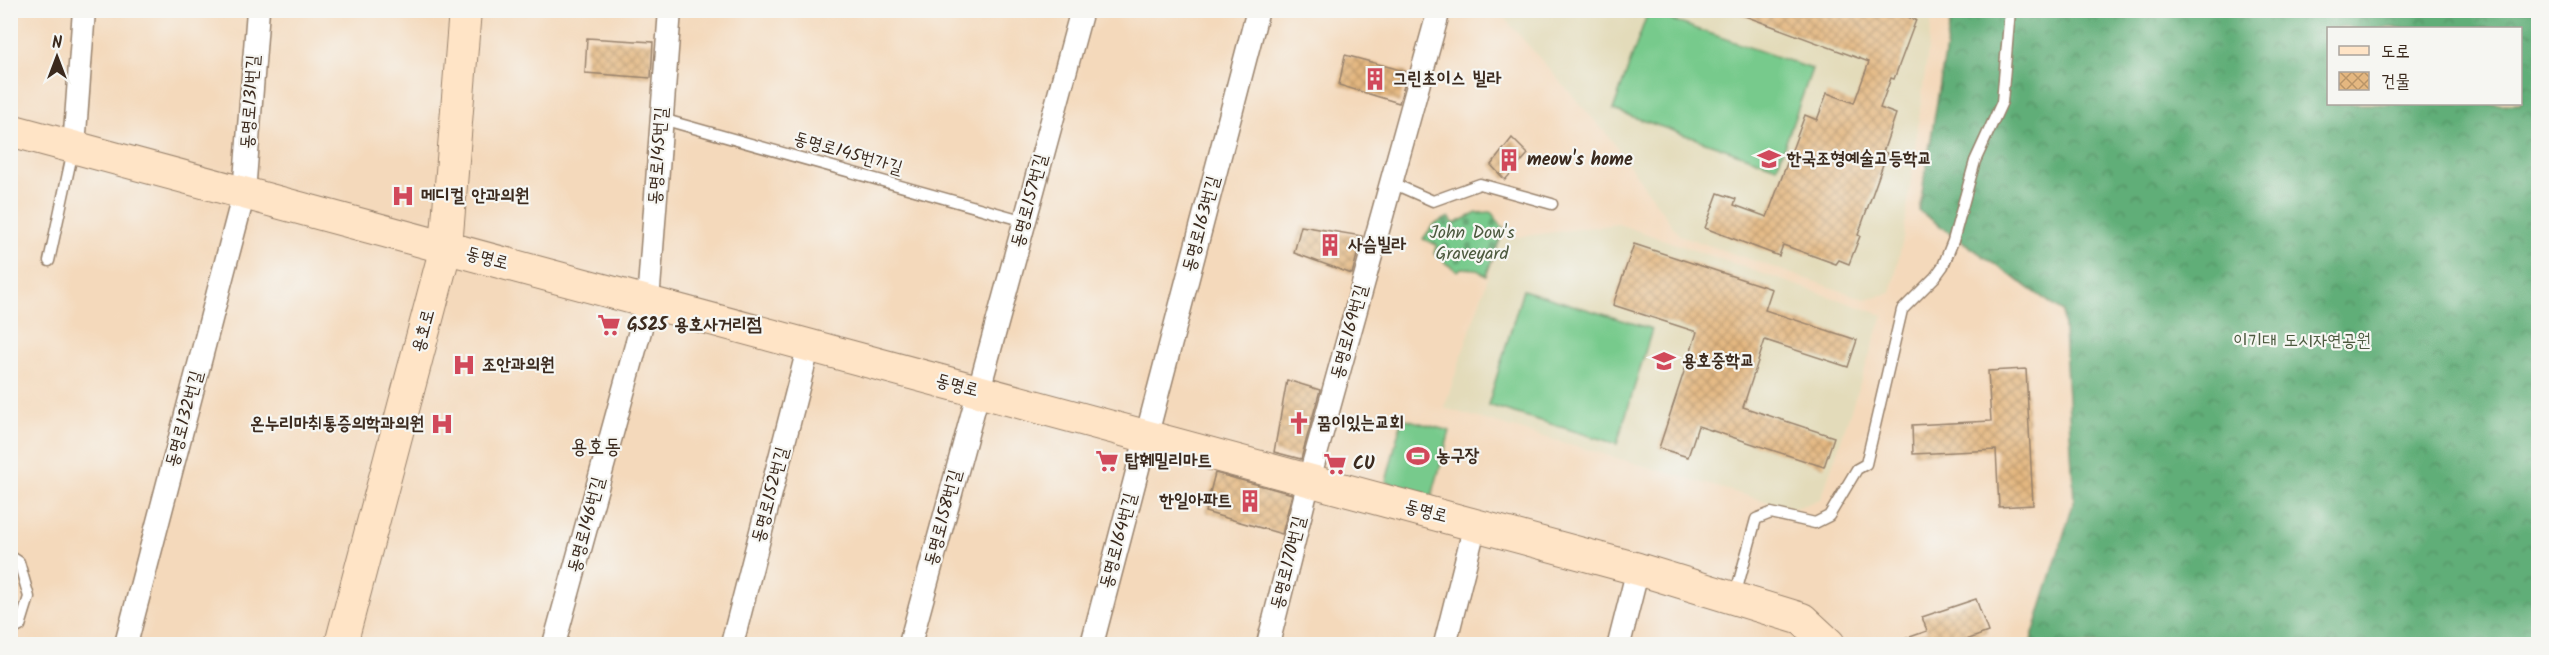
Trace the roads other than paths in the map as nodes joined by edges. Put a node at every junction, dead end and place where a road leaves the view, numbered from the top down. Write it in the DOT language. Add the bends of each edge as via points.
graph roads {
  1 [pos="84,10"];
  2 [pos="258,10"];
  3 [pos="465,10"];
  4 [pos="670,10"];
  5 [pos="1082,10"];
  6 [pos="1258,10"];
  7 [pos="1439,10"];
  8 [pos="2010,10"];
  9 [pos="662,119"];
  10 [pos="10,130"];
  11 [pos="74,147"];
  12 [pos="1392,183"];
  13 [pos="244,193"];
  14 [pos="1552,204"];
  15 [pos="1025,221"];
  16 [pos="446,248"];
  17 [pos="50,261"];
  18 [pos="648,302"];
  19 [pos="809,345"];
  20 [pos="979,392"];
  21 [pos="1146,436"];
  22 [pos="1309,481"];
  23 [pos="1475,525"];
  24 [pos="10,556"];
  25 [pos="1638,569"];
  26 [pos="1734,599"];
  27 [pos="10,631"];
  28 [pos="126,645"];
  29 [pos="341,645"];
  30 [pos="555,645"];
  31 [pos="732,645"];
  32 [pos="910,645"];
  33 [pos="1092,645"];
  34 [pos="1268,645"];
  35 [pos="1445,645"];
  36 [pos="1619,645"];
  37 [pos="1829,645"];
  1 -- 11 [label="street"];
  2 -- 13 [label="street, 동명로131번길"];
  3 -- 16 [label="street, 용호로"];
  4 -- 9 [label="street, 동명로145번길"];
  5 -- 15 [label="street, 동명로157번길"];
  6 -- 21 [label="street, 동명로163번길"];
  7 -- 12 [label="street, 동명로169번길"];
  8 -- 26 [label="lane" via="1999,112 1975,161 1943,266 1902,310 1866,464 1857,469 1829,516 1815,524 1771,513 1756,519"];
  9 -- 15 [label="lane, 동명로145번가길"];
  9 -- 18 [label="street, 동명로145번길"];
  10 -- 11 [label="street, 동명로"];
  11 -- 13 [label="street, 동명로"];
  11 -- 17 [label="lane"];
  12 -- 14 [label="lane" via="1433,201 1480,184"];
  12 -- 22 [label="street, 동명로169번길"];
  13 -- 16 [label="street, 동명로"];
  13 -- 28 [label="street, 동명로132번길"];
  15 -- 20 [label="street, 동명로157번길"];
  16 -- 18 [label="street, 동명로"];
  16 -- 29 [label="street, 용호로"];
  18 -- 19 [label="street, 동명로"];
  18 -- 30 [label="street, 동명로146번길"];
  19 -- 20 [label="street, 동명로"];
  19 -- 31 [label="street, 동명로152번길"];
  20 -- 21 [label="street, 동명로"];
  20 -- 32 [label="street, 동명로158번길"];
  21 -- 22 [label="street, 동명로"];
  21 -- 33 [label="street, 동명로164번길"];
  22 -- 23 [label="street, 동명로"];
  22 -- 34 [label="street, 동명로170번길"];
  23 -- 25 [label="street, 동명로"];
  23 -- 35 [label="street"];
  24 -- 27 [label="lane" via="19,562 29,597 21,626"];
  25 -- 26 [label="street, 동명로"];
  25 -- 36 [label="street"];
  26 -- 37 [label="street, 동명로" via="1802,619"];
}
